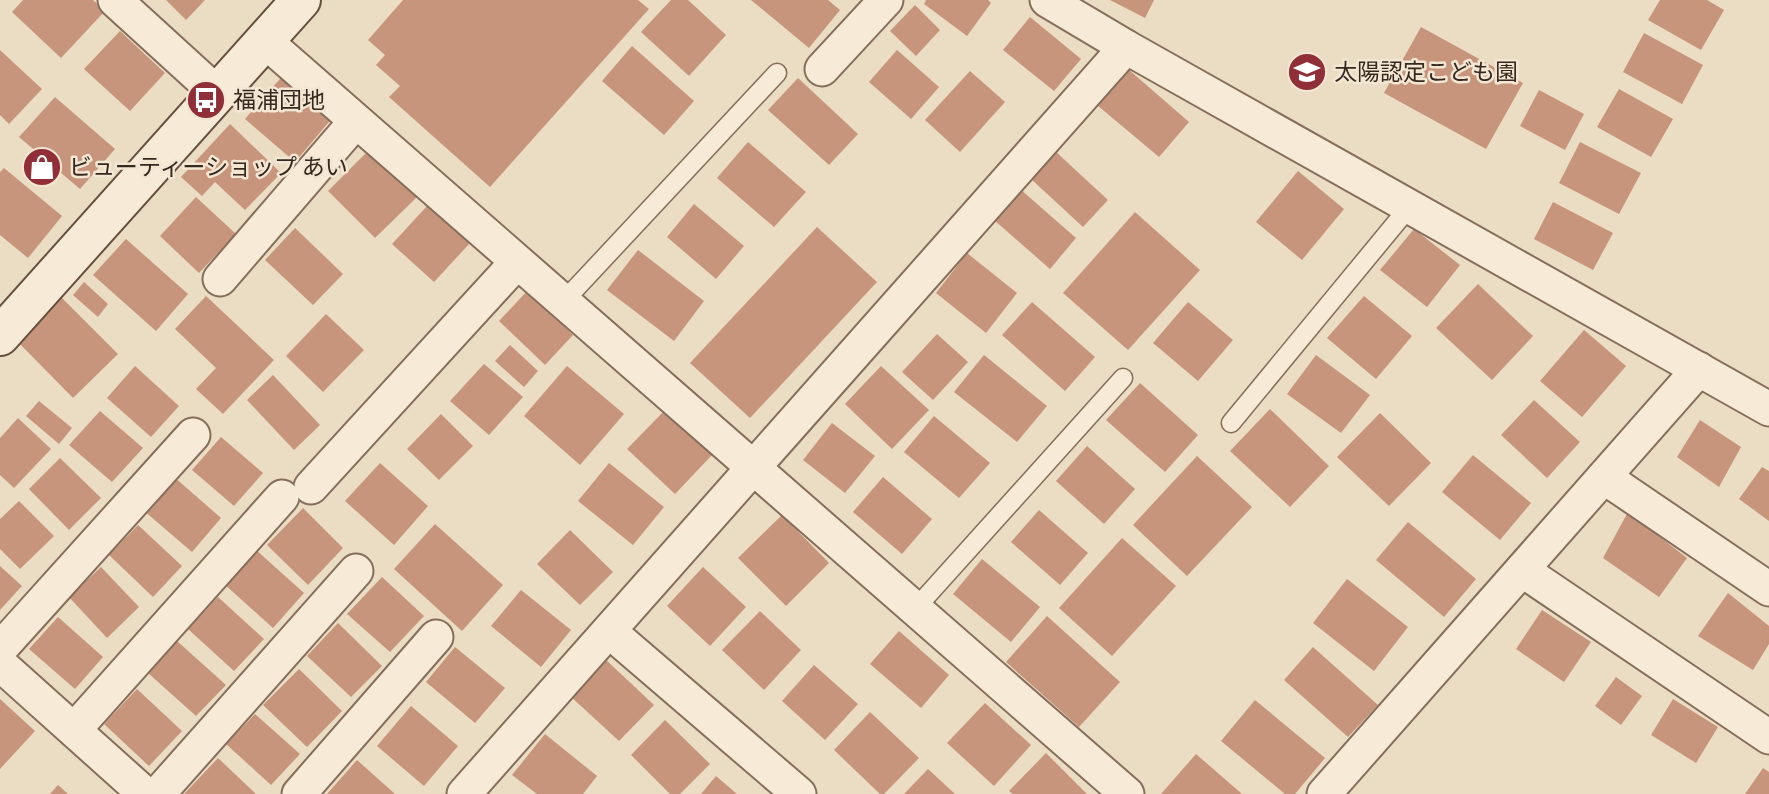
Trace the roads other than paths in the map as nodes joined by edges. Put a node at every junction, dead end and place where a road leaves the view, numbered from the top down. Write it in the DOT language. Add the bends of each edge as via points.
graph roads {
  1 [pos="115,0"];
  2 [pos="301,0"];
  3 [pos="886,0"];
  4 [pos="1047,0"];
  5 [pos="265,41"];
  6 [pos="1126,47"];
  7 [pos="822,69"];
  8 [pos="777,73"];
  9 [pos="218,94"];
  10 [pos="356,121"];
  11 [pos="1410,206"];
  12 [pos="517,261"];
  13 [pos="220,279"];
  14 [pos="563,302"];
  15 [pos="0,337"];
  16 [pos="1699,369"];
  17 [pos="1123,378"];
  18 [pos="1769,409"];
  19 [pos="1231,423"];
  20 [pos="193,435"];
  21 [pos="754,468"];
  22 [pos="1604,477"];
  23 [pos="356,570"];
  24 [pos="1522,570"];
  25 [pos="1769,589"];
  26 [pos="915,609"];
  27 [pos="609,631"];
  28 [pos="436,637"];
  29 [pos="0,649"];
  30 [pos="0,664"];
  31 [pos="74,730"];
  32 [pos="1769,737"];
  33 [pos="145,794"];
  34 [pos="158,794"];
  35 [pos="299,794"];
  36 [pos="464,794"];
  37 [pos="799,794"];
  38 [pos="1127,794"];
  39 [pos="1324,794"];
  1 -- 9 [label="street"];
  2 -- 5 [label="street"];
  3 -- 7 [label="street"];
  4 -- 6 [label="street"];
  5 -- 9 [label="street"];
  5 -- 10 [label="street"];
  6 -- 11 [label="street"];
  6 -- 21 [label="street"];
  8 -- 14 [label="lane"];
  9 -- 15 [label="street"];
  10 -- 12 [label="street"];
  10 -- 13 [label="street"];
  11 -- 16 [label="street"];
  11 -- 19 [label="lane"];
  12 -- 14 [label="street"];
  12 -- 31 [label="street"];
  14 -- 21 [label="street"];
  16 -- 18 [label="street"];
  16 -- 22 [label="street"];
  17 -- 26 [label="lane"];
  20 -- 29 [label="street"];
  21 -- 26 [label="street"];
  21 -- 27 [label="street"];
  22 -- 24 [label="street"];
  22 -- 25 [label="street"];
  23 -- 34 [label="street"];
  24 -- 32 [label="street"];
  24 -- 39 [label="street"];
  26 -- 38 [label="street"];
  27 -- 36 [label="street"];
  27 -- 37 [label="street"];
  28 -- 35 [label="street"];
  30 -- 31 [label="street"];
  31 -- 33 [label="street"];
}
